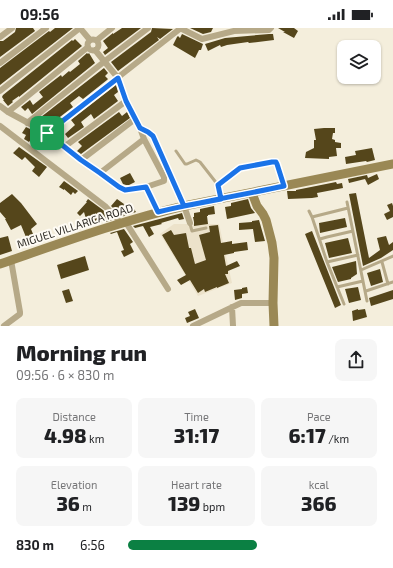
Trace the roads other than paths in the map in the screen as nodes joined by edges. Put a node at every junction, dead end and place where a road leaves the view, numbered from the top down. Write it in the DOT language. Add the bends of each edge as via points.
graph roads {
  1 [pos="12,28"];
  2 [pos="46,28"];
  3 [pos="112,28"];
  4 [pos="148,28"];
  5 [pos="181,28"];
  6 [pos="228,28"];
  7 [pos="271,28"];
  8 [pos="234,31"];
  9 [pos="0,37"];
  10 [pos="90,40"];
  11 [pos="97,40"];
  12 [pos="88,47"];
  13 [pos="95,50"];
  14 [pos="105,61"];
  15 [pos="0,63"];
  16 [pos="118,78"];
  17 [pos="0,91"];
  18 [pos="126,101"];
  19 [pos="0,106"];
  20 [pos="8,112"];
  21 [pos="135,119"];
  22 [pos="27,123"];
  23 [pos="0,126"];
  24 [pos="140,128"];
  25 [pos="47,133"];
  26 [pos="144,139"];
  27 [pos="64,146"];
  28 [pos="176,151"];
  29 [pos="81,160"];
  30 [pos="393,164"];
  31 [pos="100,173"];
  32 [pos="218,185"];
  33 [pos="284,186"];
  34 [pos="146,187"];
  35 [pos="252,193"];
  36 [pos="221,199"];
  37 [pos="347,202"];
  38 [pos="184,206"];
  39 [pos="348,208"];
  40 [pos="309,211"];
  41 [pos="158,212"];
  42 [pos="312,217"];
  43 [pos="123,222"];
  44 [pos="190,223"];
  45 [pos="206,228"];
  46 [pos="353,231"];
  47 [pos="320,239"];
  48 [pos="358,255"];
  49 [pos="393,256"];
  50 [pos="11,260"];
  51 [pos="327,262"];
  52 [pos="382,262"];
  53 [pos="0,264"];
  54 [pos="361,270"];
  55 [pos="363,281"];
  56 [pos="393,282"];
  57 [pos="388,284"];
  58 [pos="337,287"];
  59 [pos="168,288"];
  60 [pos="366,292"];
  61 [pos="368,301"];
  62 [pos="273,304"];
  63 [pos="344,304"];
  64 [pos="232,308"];
  65 [pos="4,326"];
  66 [pos="193,326"];
  67 [pos="233,326"];
  68 [pos="274,326"];
  1 -- 9 [label="street"];
  2 -- 15 [label="street"];
  3 -- 11 [label="street"];
  4 -- 14 [label="street"];
  5 -- 8 [label="street" via="202,39"];
  5 -- 16 [label="street"];
  6 -- 8 [label="street"];
  7 -- 8 [label="street"];
  10 -- 11 [label="street"];
  10 -- 12 [label="street"];
  10 -- 17 [label="street" via="80,28"];
  11 -- 13 [label="street" via="99,46"];
  12 -- 13 [label="street"];
  12 -- 20 [label="street"];
  13 -- 14 [label="street"];
  14 -- 16 [label="street"];
  14 -- 22 [label="street"];
  16 -- 18 [label="street"];
  16 -- 25 [label="street"];
  18 -- 21 [label="street"];
  18 -- 27 [label="street"];
  19 -- 20 [label="street"];
  20 -- 22 [label="street"];
  21 -- 24 [label="street"];
  21 -- 29 [label="street"];
  22 -- 25 [label="street"];
  23 -- 43 [label="street"];
  24 -- 26 [label="street"];
  24 -- 38 [label="street" via="153,136"];
  25 -- 27 [label="street"];
  26 -- 31 [label="street"];
  26 -- 34 [label="street" via="164,177 164,181"];
  27 -- 29 [label="street"];
  28 -- 32 [label="lane" via="185,164 196,160 200,162"];
  29 -- 31 [label="street"];
  30 -- 33 [label="main road, MIGUEL VILLARICA ROAD"];
  31 -- 34 [label="street" via="125,190"];
  32 -- 33 [label="lane" via="240,168 276,162"];
  32 -- 36 [label="lane"];
  33 -- 35 [label="main road, MIGUEL VILLARICA ROAD"];
  34 -- 41 [label="street"];
  35 -- 36 [label="main road, MIGUEL VILLARICA ROAD"];
  35 -- 62 [label="main road" via="266,220 272,242"];
  36 -- 38 [label="main road, MIGUEL VILLARICA ROAD"];
  37 -- 39 [label="lane"];
  38 -- 41 [label="main road, MIGUEL VILLARICA ROAD"];
  38 -- 44 [label="street"];
  39 -- 42 [label="lane"];
  39 -- 46 [label="lane"];
  40 -- 42 [label="lane"];
  41 -- 43 [label="main road, MIGUEL VILLARICA ROAD"];
  42 -- 47 [label="lane"];
  43 -- 50 [label="main road, MIGUEL VILLARICA ROAD"];
  43 -- 59 [label="street"];
  44 -- 45 [label="lane" via="192,231"];
  46 -- 47 [label="lane"];
  46 -- 48 [label="lane"];
  47 -- 51 [label="lane"];
  48 -- 51 [label="lane"];
  48 -- 54 [label="lane"];
  49 -- 52 [label="lane"];
  50 -- 53 [label="main road, MIGUEL VILLARICA ROAD"];
  50 -- 65 [label="street" via="20,314"];
  51 -- 58 [label="lane"];
  52 -- 54 [label="lane"];
  52 -- 57 [label="lane"];
  54 -- 55 [label="lane"];
  55 -- 58 [label="lane"];
  55 -- 60 [label="lane"];
  56 -- 57 [label="lane"];
  57 -- 60 [label="lane"];
  58 -- 63 [label="lane"];
  60 -- 61 [label="lane"];
  62 -- 64 [label="street" via="241,302"];
  62 -- 68 [label="main road"];
  64 -- 66 [label="street"];
  64 -- 67 [label="street"];
}
